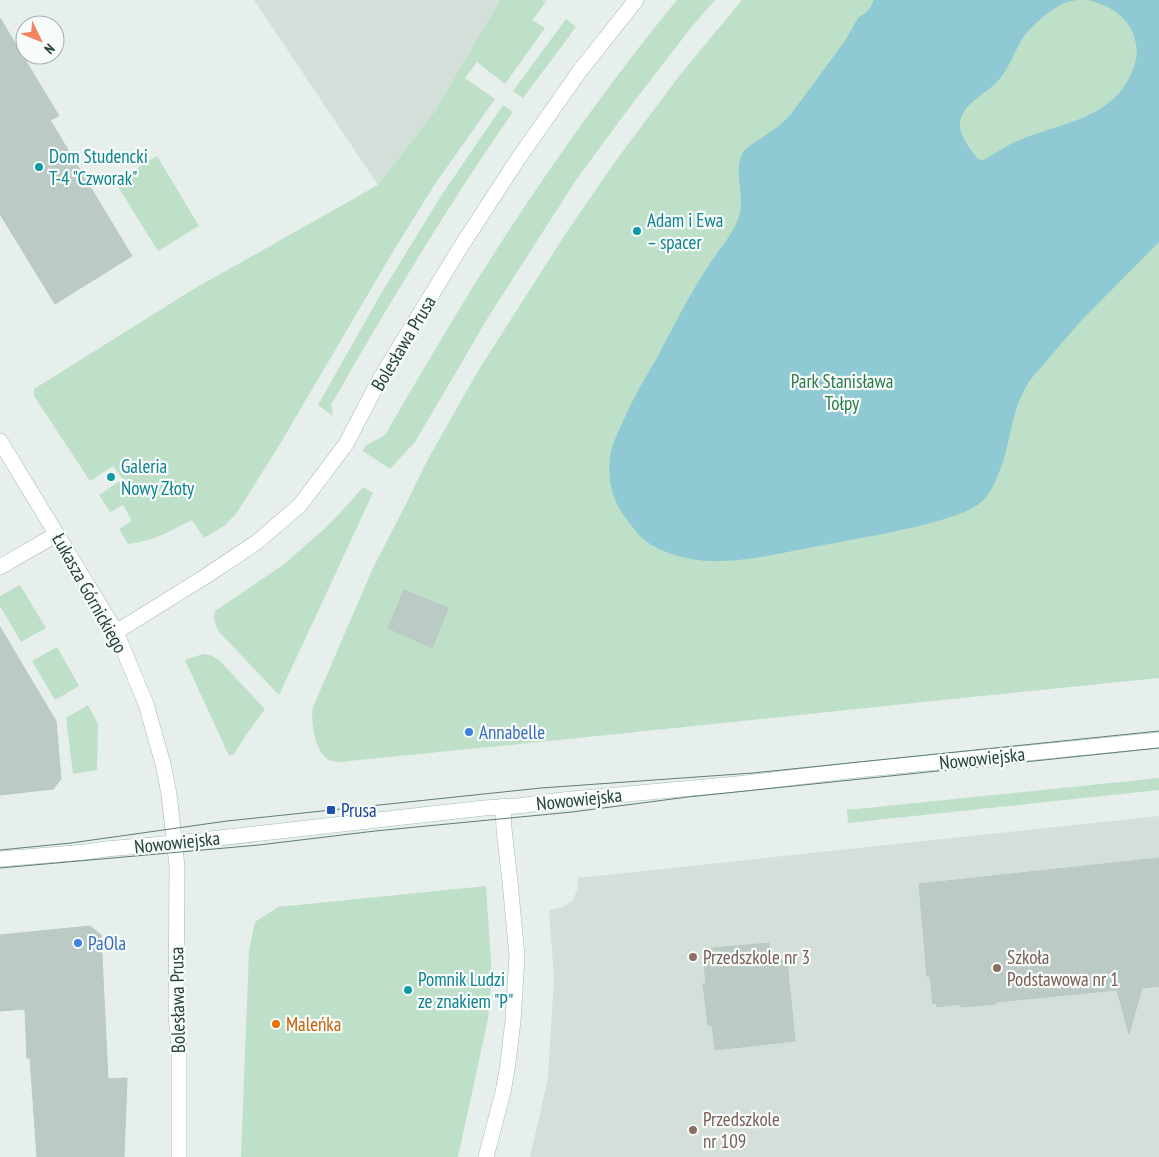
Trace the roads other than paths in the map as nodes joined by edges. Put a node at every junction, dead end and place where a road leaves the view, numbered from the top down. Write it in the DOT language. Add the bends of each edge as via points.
graph roads {
  1 [pos="636,0"];
  2 [pos="0,442"];
  3 [pos="56,534"];
  4 [pos="0,567"];
  5 [pos="116,632"];
  6 [pos="1159,740"];
  7 [pos="503,806"];
  8 [pos="175,843"];
  9 [pos="0,859"];
  10 [pos="179,1157"];
  11 [pos="486,1157"];
  1 -- 5 [label="street, Bolesława Prusa" via="579,72 518,159 380,379 346,444 300,505 257,542"];
  2 -- 3 [label="street, Łukasza Górnickiego"];
  3 -- 4 [label="street"];
  3 -- 5 [label="street, Łukasza Górnickiego"];
  5 -- 8 [label="street, Łukasza Górnickiego" via="152,725 170,794"];
  6 -- 7 [label="street, Nowowiejska"];
  7 -- 8 [label="street, Nowowiejska"];
  7 -- 11 [label="street" via="517,956 508,1070"];
  8 -- 9 [label="street, Nowowiejska"];
  8 -- 10 [label="street, Bolesława Prusa"];
}
